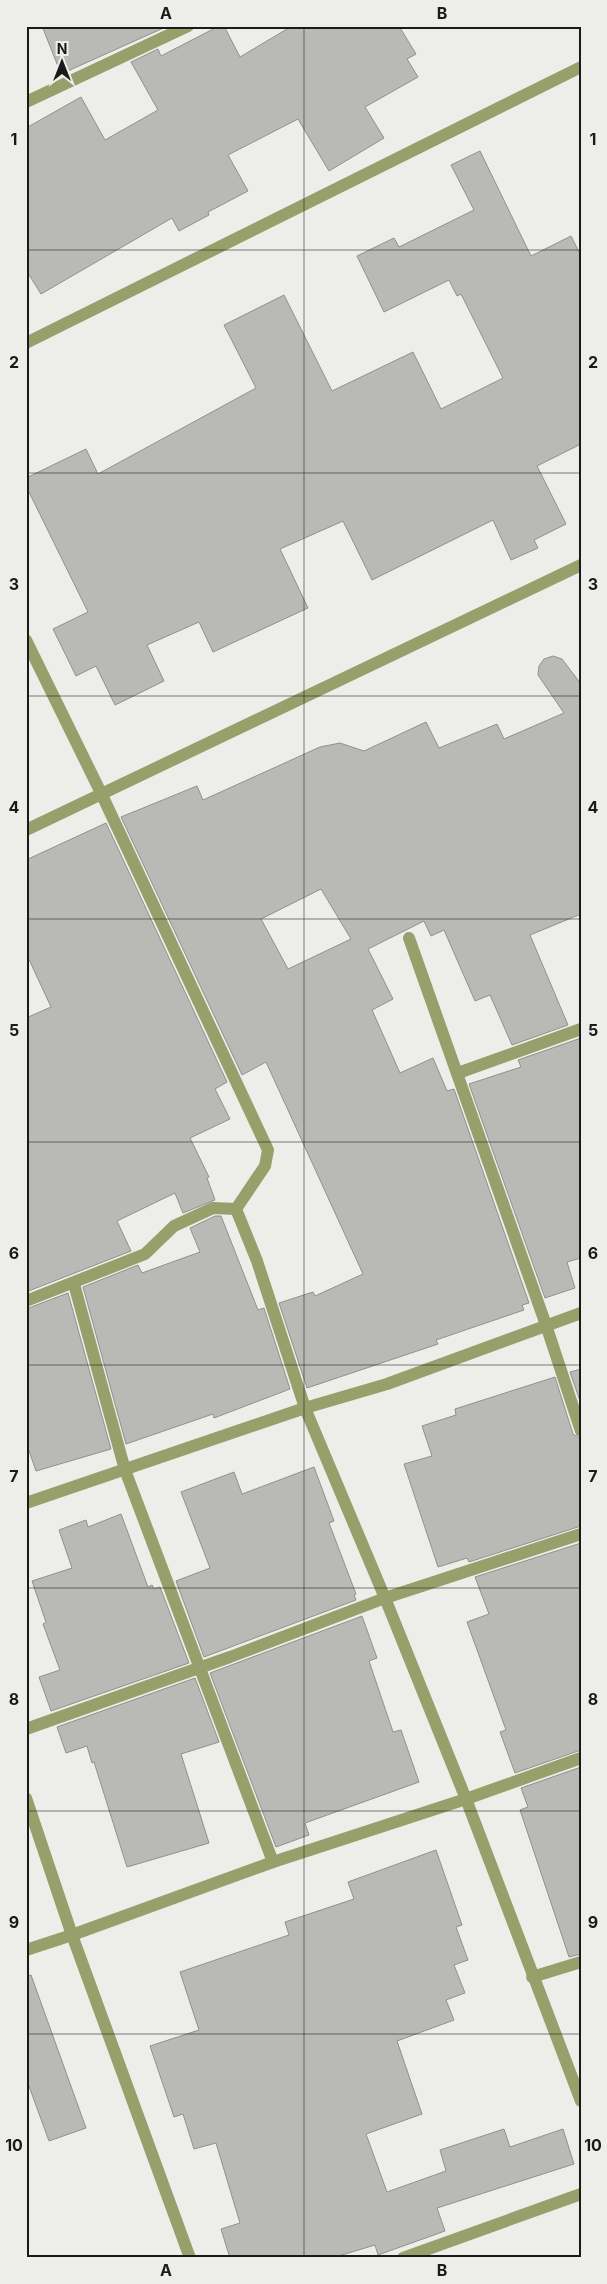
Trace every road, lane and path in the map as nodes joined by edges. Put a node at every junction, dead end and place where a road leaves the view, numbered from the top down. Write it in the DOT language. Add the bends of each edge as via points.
graph roads {
  1 [pos="188,26"];
  2 [pos="581,67"];
  3 [pos="26,102"];
  4 [pos="26,342"];
  5 [pos="581,565"];
  6 [pos="26,640"];
  7 [pos="102,795"];
  8 [pos="26,830"];
  9 [pos="410,938"];
  10 [pos="581,1029"];
  11 [pos="458,1073"];
  12 [pos="236,1209"];
  13 [pos="74,1284"];
  14 [pos="26,1302"];
  15 [pos="581,1313"];
  16 [pos="546,1324"];
  17 [pos="305,1408"];
  18 [pos="581,1431"];
  19 [pos="125,1470"];
  20 [pos="26,1503"];
  21 [pos="581,1534"];
  22 [pos="385,1598"];
  23 [pos="199,1668"];
  24 [pos="26,1729"];
  25 [pos="581,1758"];
  26 [pos="26,1798"];
  27 [pos="466,1800"];
  28 [pos="273,1862"];
  29 [pos="72,1935"];
  30 [pos="26,1950"];
  31 [pos="581,1962"];
  32 [pos="532,1976"];
  33 [pos="581,2101"];
  34 [pos="581,2194"];
  35 [pos="406,2257"];
  36 [pos="190,2258"];
  1 -- 3 [label="street"];
  2 -- 4 [label="street"];
  5 -- 7 [label="street"];
  6 -- 7 [label="street"];
  7 -- 8 [label="street"];
  7 -- 12 [label="street" via="268,1150 265,1166"];
  9 -- 11 [label="street"];
  10 -- 11 [label="street"];
  11 -- 16 [label="street"];
  12 -- 13 [label="street" via="212,1208 174,1226 145,1254"];
  12 -- 17 [label="street" via="257,1261"];
  13 -- 14 [label="street"];
  13 -- 19 [label="street"];
  15 -- 16 [label="street"];
  16 -- 17 [label="street" via="388,1384"];
  16 -- 18 [label="street"];
  17 -- 19 [label="street"];
  17 -- 22 [label="street"];
  19 -- 20 [label="street"];
  19 -- 23 [label="street"];
  21 -- 22 [label="street"];
  22 -- 23 [label="street"];
  22 -- 27 [label="street"];
  23 -- 24 [label="street"];
  23 -- 28 [label="street"];
  25 -- 27 [label="street"];
  26 -- 29 [label="street"];
  27 -- 28 [label="street"];
  27 -- 32 [label="street"];
  28 -- 29 [label="street"];
  29 -- 30 [label="street"];
  29 -- 36 [label="street"];
  31 -- 32 [label="street"];
  32 -- 33 [label="street"];
  34 -- 35 [label="street"];
}
